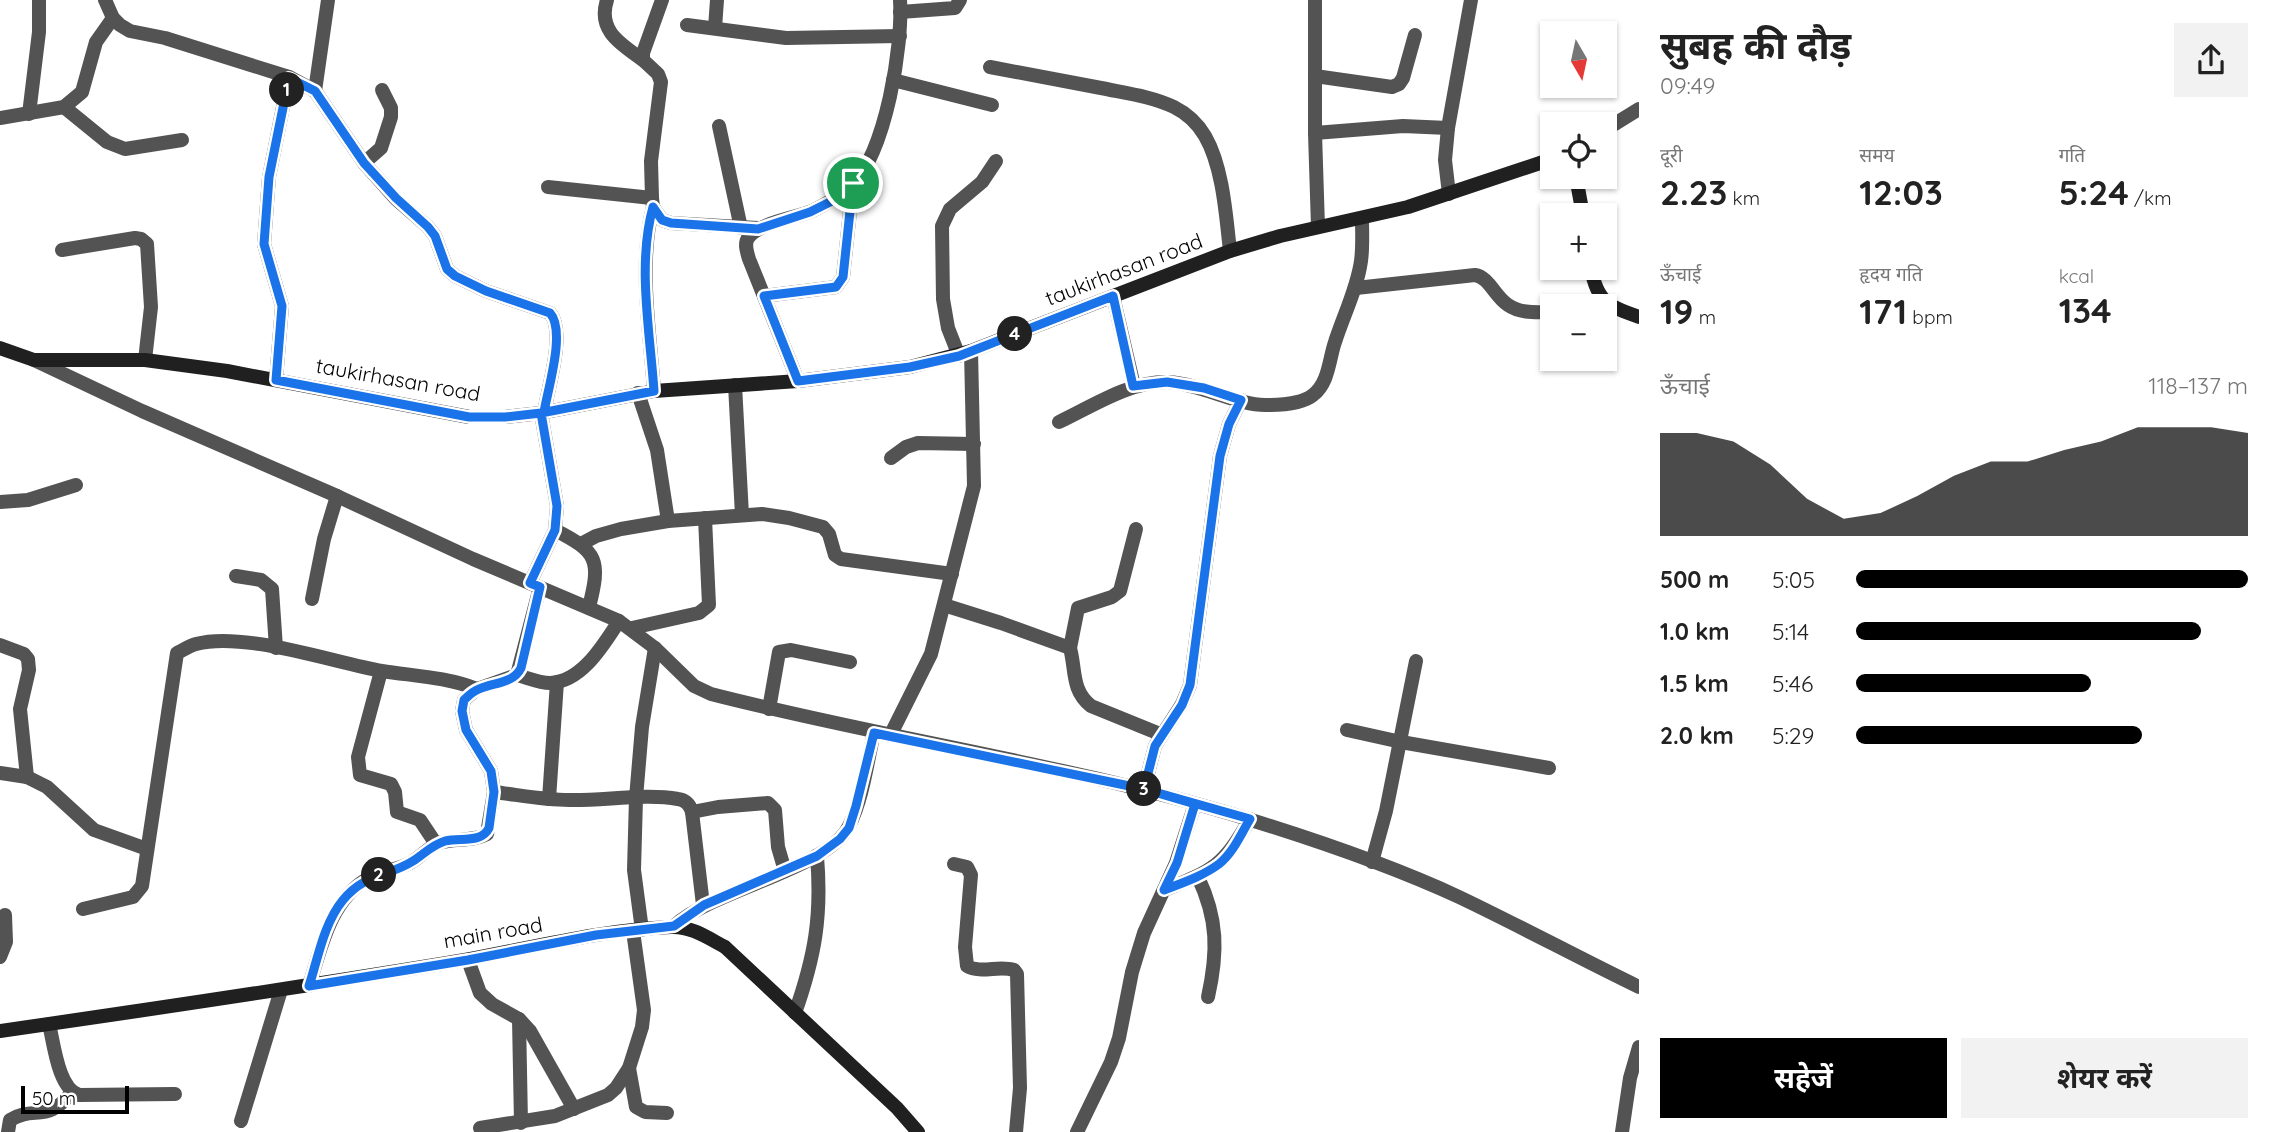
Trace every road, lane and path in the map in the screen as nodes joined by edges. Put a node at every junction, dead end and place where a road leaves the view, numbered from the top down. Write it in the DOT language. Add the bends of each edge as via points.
graph roads {
  1 [pos="39,0"];
  2 [pos="105,0"];
  3 [pos="328,0"];
  4 [pos="607,0"];
  5 [pos="662,0"];
  6 [pos="717,0"];
  7 [pos="960,0"];
  8 [pos="1315,0"];
  9 [pos="1471,0"];
  10 [pos="900,6"];
  11 [pos="113,18"];
  12 [pos="687,25"];
  13 [pos="715,28"];
  14 [pos="1415,35"];
  15 [pos="900,36"];
  16 [pos="643,60"];
  17 [pos="990,67"];
  18 [pos="1315,76"];
  19 [pos="289,78"];
  20 [pos="893,80"];
  21 [pos="382,90"];
  22 [pos="315,91"];
  23 [pos="992,105"];
  24 [pos="64,107"];
  25 [pos="1639,109"];
  26 [pos="29,114"];
  27 [pos="0,118"];
  28 [pos="1617,123"];
  29 [pos="719,126"];
  30 [pos="1448,128"];
  31 [pos="1315,133"];
  32 [pos="182,140"];
  33 [pos="996,161"];
  34 [pos="364,163"];
  35 [pos="1540,163"];
  36 [pos="853,183"];
  37 [pos="548,187"];
  38 [pos="1449,194"];
  39 [pos="652,202"];
  40 [pos="1362,218"];
  41 [pos="1318,227"];
  42 [pos="741,228"];
  43 [pos="758,229"];
  44 [pos="62,250"];
  45 [pos="1230,251"];
  46 [pos="1356,288"];
  47 [pos="764,296"];
  48 [pos="1113,296"];
  49 [pos="1617,309"];
  50 [pos="1540,313"];
  51 [pos="1639,317"];
  52 [pos="0,348"];
  53 [pos="965,353"];
  54 [pos="34,360"];
  55 [pos="145,360"];
  56 [pos="276,380"];
  57 [pos="798,381"];
  58 [pos="735,385"];
  59 [pos="1133,386"];
  60 [pos="654,391"];
  61 [pos="638,393"];
  62 [pos="1241,400"];
  63 [pos="542,412"];
  64 [pos="1059,422"];
  65 [pos="974,444"];
  66 [pos="891,458"];
  67 [pos="76,485"];
  68 [pos="337,496"];
  69 [pos="0,502"];
  70 [pos="742,514"];
  71 [pos="705,518"];
  72 [pos="668,521"];
  73 [pos="1136,529"];
  74 [pos="555,530"];
  75 [pos="581,544"];
  76 [pos="952,574"];
  77 [pos="236,576"];
  78 [pos="535,585"];
  79 [pos="312,599"];
  80 [pos="944,605"];
  81 [pos="589,607"];
  82 [pos="619,621"];
  83 [pos="632,628"];
  84 [pos="0,646"];
  85 [pos="276,648"];
  86 [pos="655,648"];
  87 [pos="1070,648"];
  88 [pos="1416,661"];
  89 [pos="850,662"];
  90 [pos="380,671"];
  91 [pos="517,675"];
  92 [pos="558,682"];
  93 [pos="477,689"];
  94 [pos="769,709"];
  95 [pos="1347,730"];
  96 [pos="874,733"];
  97 [pos="1160,734"];
  98 [pos="890,736"];
  99 [pos="1401,742"];
  100 [pos="1549,768"];
  101 [pos="0,773"];
  102 [pos="27,777"];
  103 [pos="1144,789"];
  104 [pos="494,792"];
  105 [pos="636,798"];
  106 [pos="549,799"];
  107 [pos="1195,804"];
  108 [pos="692,812"];
  109 [pos="1250,819"];
  110 [pos="436,844"];
  111 [pos="147,849"];
  112 [pos="817,856"];
  113 [pos="1372,862"];
  114 [pos="954,864"];
  115 [pos="785,871"];
  116 [pos="1198,877"];
  117 [pos="1164,890"];
  118 [pos="704,905"];
  119 [pos="83,909"];
  120 [pos="5,915"];
  121 [pos="674,926"];
  122 [pos="638,931"];
  123 [pos="0,957"];
  124 [pos="468,960"];
  125 [pos="309,986"];
  126 [pos="1639,987"];
  127 [pos="281,990"];
  128 [pos="1208,997"];
  129 [pos="795,1013"];
  130 [pos="519,1019"];
  131 [pos="49,1024"];
  132 [pos="0,1031"];
  133 [pos="1639,1047"];
  134 [pos="629,1068"];
  135 [pos="72,1092"];
  136 [pos="175,1094"];
  137 [pos="574,1109"];
  138 [pos="667,1113"];
  139 [pos="241,1121"];
  140 [pos="521,1123"];
  141 [pos="480,1128"];
  142 [pos="5,1129"];
  143 [pos="918,1132"];
  144 [pos="1016,1132"];
  145 [pos="1077,1132"];
  146 [pos="1622,1132"];
  1 -- 26 [label="street"];
  2 -- 11 [label="street"];
  3 -- 22 [label="street"];
  4 -- 16 [label="street" via="604,14 609,33"];
  5 -- 16 [label="street"];
  6 -- 13 [label="street"];
  7 -- 10 [label="street" via="955,8"];
  8 -- 18 [label="street"];
  9 -- 30 [label="street"];
  10 -- 15 [label="street"];
  11 -- 19 [label="street" via="130,31"];
  11 -- 24 [label="street" via="96,42 82,92"];
  12 -- 13 [label="street"];
  13 -- 15 [label="street" via="786,38"];
  14 -- 18 [label="street" via="1403,78 1392,87"];
  15 -- 20 [label="street"];
  16 -- 39 [label="street" via="660,82 651,161"];
  17 -- 45 [label="street" via="1132,94 1177,108 1205,137 1214,159"];
  18 -- 31 [label="street"];
  19 -- 22 [label="street"];
  19 -- 56 [label="street" via="269,177 264,244 282,306"];
  20 -- 23 [label="street"];
  20 -- 36 [label="street" via="875,145"];
  21 -- 34 [label="street" via="391,117 381,148"];
  22 -- 34 [label="street"];
  24 -- 26 [label="street"];
  24 -- 32 [label="street" via="107,142 125,149"];
  25 -- 28 [label="street"];
  26 -- 27 [label="street"];
  29 -- 42 [label="street"];
  30 -- 31 [label="street" via="1403,126"];
  30 -- 38 [label="street"];
  31 -- 41 [label="street"];
  33 -- 53 [label="street" via="982,182 950,209 942,226 948,328"];
  34 -- 63 [label="street" via="428,227 447,269 455,276 550,313 556,320 557,338"];
  35 -- 38 [label="street, taukirhasan road"];
  36 -- 43 [label="street" via="832,201"];
  36 -- 47 [label="street" via="843,277 836,287"];
  37 -- 39 [label="street"];
  38 -- 40 [label="street, taukirhasan road"];
  39 -- 42 [label="street" via="662,220 671,223"];
  39 -- 60 [label="street" via="645,255"];
  40 -- 41 [label="street, taukirhasan road"];
  40 -- 46 [label="street" via="1362,259"];
  41 -- 45 [label="street, taukirhasan road"];
  42 -- 43 [label="street"];
  43 -- 47 [label="street" via="746,245"];
  44 -- 55 [label="street" via="135,238 147,244 152,307"];
  45 -- 48 [label="street, taukirhasan road"];
  46 -- 50 [label="street" via="1475,275 1515,309"];
  46 -- 62 [label="street" via="1328,371 1313,395 1303,401 1267,405"];
  47 -- 57 [label="street"];
  48 -- 53 [label="street, taukirhasan road"];
  48 -- 59 [label="street"];
  49 -- 51 [label="street"];
  52 -- 54 [label="street, taukirhasan road"];
  53 -- 57 [label="street, taukirhasan road" via="910,367"];
  53 -- 65 [label="street"];
  54 -- 55 [label="street, taukirhasan road"];
  54 -- 68 [label="street"];
  55 -- 56 [label="street, taukirhasan road"];
  56 -- 63 [label="street, taukirhasan road" via="469,417"];
  57 -- 58 [label="street, taukirhasan road"];
  58 -- 60 [label="street, taukirhasan road"];
  58 -- 70 [label="street"];
  59 -- 62 [label="street" via="1167,382"];
  59 -- 64 [label="street"];
  60 -- 61 [label="street, taukirhasan road"];
  61 -- 63 [label="street, taukirhasan road"];
  61 -- 72 [label="street" via="657,450"];
  62 -- 97 [label="street" via="1220,456 1190,685 1182,705"];
  63 -- 74 [label="street" via="557,506"];
  65 -- 66 [label="street" via="918,443"];
  65 -- 76 [label="street" via="974,486"];
  67 -- 69 [label="street" via="27,500"];
  68 -- 78 [label="street"];
  68 -- 79 [label="street"];
  70 -- 71 [label="street"];
  70 -- 76 [label="street" via="823,527 841,559"];
  71 -- 72 [label="street"];
  71 -- 83 [label="street" via="709,605 699,613"];
  72 -- 75 [label="street" via="621,528"];
  73 -- 87 [label="street" via="1121,591 1078,608"];
  74 -- 75 [label="street"];
  74 -- 78 [label="street"];
  75 -- 81 [label="street" via="595,566"];
  76 -- 80 [label="street"];
  77 -- 85 [label="street" via="261,580 272,589"];
  78 -- 81 [label="street"];
  78 -- 91 [label="street"];
  80 -- 87 [label="street"];
  80 -- 98 [label="street" via="931,654"];
  81 -- 82 [label="street"];
  82 -- 83 [label="street"];
  82 -- 92 [label="street" via="602,647 573,676"];
  83 -- 86 [label="street"];
  84 -- 102 [label="street" via="28,659 20,709"];
  85 -- 90 [label="street"];
  85 -- 111 [label="street" via="250,642 205,642 177,653"];
  86 -- 94 [label="street" via="694,686"];
  86 -- 105 [label="street"];
  87 -- 97 [label="street" via="1082,699"];
  88 -- 99 [label="street"];
  89 -- 94 [label="street" via="791,650 779,652"];
  90 -- 93 [label="street"];
  90 -- 110 [label="street" via="358,757 360,775 391,784 397,812 420,820"];
  91 -- 92 [label="street"];
  91 -- 93 [label="street"];
  92 -- 106 [label="street"];
  93 -- 104 [label="street" via="464,700 462,711 470,738 491,771"];
  94 -- 96 [label="street"];
  95 -- 99 [label="street"];
  96 -- 98 [label="street"];
  96 -- 112 [label="street" via="849,828"];
  97 -- 103 [label="street"];
  98 -- 103 [label="street"];
  99 -- 100 [label="street"];
  99 -- 113 [label="street"];
  101 -- 102 [label="street"];
  102 -- 111 [label="street" via="47,787 94,830"];
  103 -- 107 [label="street"];
  104 -- 106 [label="street"];
  104 -- 110 [label="street" via="486,834"];
  105 -- 106 [label="street"];
  105 -- 108 [label="street" via="677,799 691,806"];
  105 -- 122 [label="street"];
  107 -- 109 [label="street"];
  107 -- 117 [label="street"];
  108 -- 115 [label="street" via="768,803 775,810"];
  108 -- 118 [label="street"];
  109 -- 113 [label="street"];
  109 -- 116 [label="street" via="1220,864"];
  110 -- 125 [label="street" via="411,863 367,879 342,901 327,929"];
  111 -- 119 [label="street" via="138,893"];
  112 -- 115 [label="street"];
  112 -- 129 [label="street" via="819,917"];
  113 -- 126 [label="street" via="1458,897"];
  114 -- 144 [label="street" via="967,867 971,875 967,966 1007,968 1017,974 1020,1088"];
  115 -- 118 [label="street"];
  116 -- 117 [label="street"];
  116 -- 128 [label="street" via="1215,935"];
  117 -- 145 [label="street" via="1144,933 1111,1062"];
  118 -- 121 [label="street"];
  120 -- 123 [label="street" via="6,943"];
  121 -- 122 [label="street, main road"];
  121 -- 129 [label="street, main road" via="695,930 725,947"];
  122 -- 124 [label="street, main road"];
  122 -- 134 [label="street" via="644,1010"];
  124 -- 125 [label="street, main road"];
  124 -- 130 [label="street" via="480,992"];
  125 -- 127 [label="street, main road"];
  127 -- 131 [label="street, main road"];
  127 -- 139 [label="street"];
  129 -- 143 [label="street, main road"];
  130 -- 137 [label="street"];
  130 -- 140 [label="street"];
  131 -- 132 [label="street, main road"];
  131 -- 135 [label="street" via="66,1088"];
  133 -- 146 [label="street"];
  134 -- 137 [label="street" via="608,1095"];
  134 -- 138 [label="street" via="636,1107"];
  135 -- 136 [label="street"];
  135 -- 142 [label="street" via="47,1113 17,1115"];
  137 -- 140 [label="street"];
  140 -- 141 [label="street"];
}
